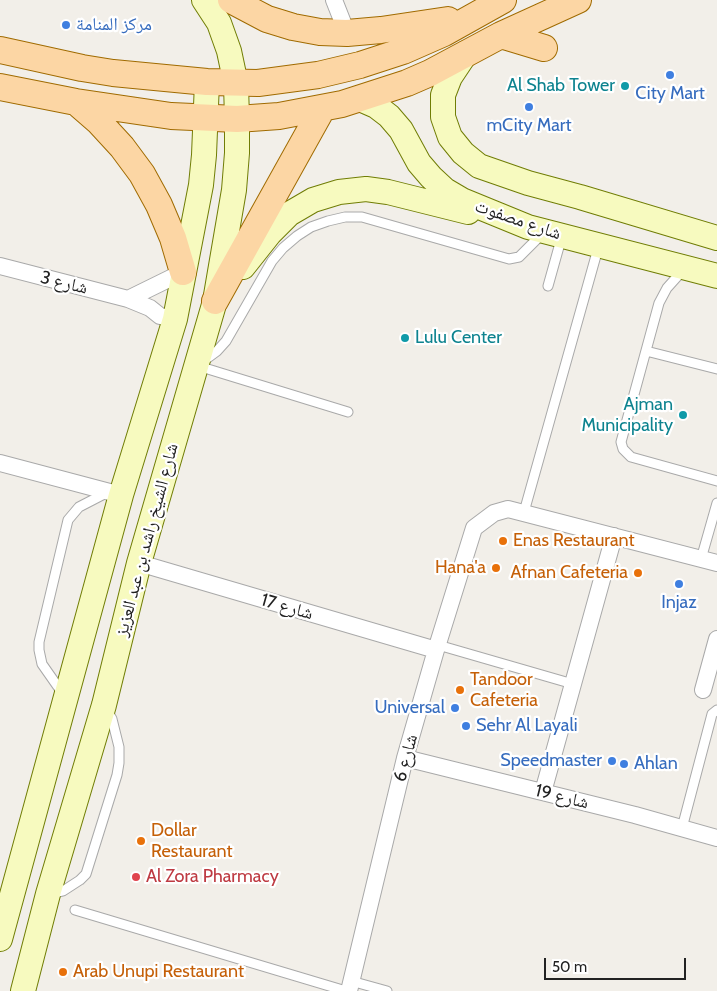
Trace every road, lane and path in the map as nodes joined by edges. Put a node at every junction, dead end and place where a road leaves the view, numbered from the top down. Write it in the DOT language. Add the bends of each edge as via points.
graph roads {
  1 [pos="204,0"];
  2 [pos="231,0"];
  3 [pos="334,0"];
  4 [pos="578,0"];
  5 [pos="493,5"];
  6 [pos="347,33"];
  7 [pos="501,35"];
  8 [pos="544,48"];
  9 [pos="0,50"];
  10 [pos="466,53"];
  11 [pos="207,82"];
  12 [pos="236,84"];
  13 [pos="0,86"];
  14 [pos="360,99"];
  15 [pos="76,102"];
  16 [pos="322,109"];
  17 [pos="205,118"];
  18 [pos="237,119"];
  19 [pos="545,231"];
  20 [pos="717,238"];
  21 [pos="599,245"];
  22 [pos="0,266"];
  23 [pos="686,268"];
  24 [pos="182,272"];
  25 [pos="717,276"];
  26 [pos="548,286"];
  27 [pos="128,299"];
  28 [pos="215,301"];
  29 [pos="174,318"];
  30 [pos="646,351"];
  31 [pos="195,366"];
  32 [pos="717,369"];
  33 [pos="348,412"];
  34 [pos="0,464"];
  35 [pos="717,480"];
  36 [pos="114,494"];
  37 [pos="717,503"];
  38 [pos="524,512"];
  39 [pos="614,536"];
  40 [pos="701,559"];
  41 [pos="139,563"];
  42 [pos="717,563"];
  43 [pos="717,639"];
  44 [pos="437,648"];
  45 [pos="573,684"];
  46 [pos="702,690"];
  47 [pos="66,698"];
  48 [pos="104,705"];
  49 [pos="717,710"];
  50 [pos="405,758"];
  51 [pos="543,792"];
  52 [pos="682,828"];
  53 [pos="717,838"];
  54 [pos="48,894"];
  55 [pos="76,910"];
  56 [pos="0,939"];
  57 [pos="349,988"];
  58 [pos="23,991"];
  59 [pos="387,991"];
  1 -- 12 [label="main road, شارع الشيخ راشد بن عبد العزيز" via="224,34"];
  2 -- 6 [label="main road" via="293,28"];
  3 -- 6 [label="street"];
  4 -- 7 [label="main road"];
  5 -- 6 [label="main road" via="416,26"];
  5 -- 12 [label="main road" via="444,33 360,65 309,76"];
  7 -- 8 [label="main road"];
  7 -- 10 [label="main road"];
  9 -- 11 [label="main road" via="113,73"];
  10 -- 14 [label="main road" via="407,83"];
  10 -- 20 [label="main road" via="450,77 443,95 443,116 450,136 462,154 480,166 528,183"];
  11 -- 12 [label="main road"];
  11 -- 17 [label="main road, شارع الشيخ راشد بن عبد العزيز"];
  12 -- 18 [label="main road, شارع الشيخ راشد بن عبد العزيز"];
  13 -- 15 [label="main road"];
  14 -- 16 [label="main road"];
  14 -- 19 [label="main road, شارع مصفوت" via="389,116 419,162 446,190 462,200"];
  15 -- 17 [label="main road"];
  15 -- 24 [label="main road" via="122,147 142,174 173,238"];
  16 -- 18 [label="main road"];
  16 -- 28 [label="main road"];
  17 -- 18 [label="main road"];
  17 -- 24 [label="main road, شارع الشيخ راشد بن عبد العزيز" via="201,185"];
  18 -- 28 [label="main road, شارع الشيخ راشد بن عبد العزيز" via="234,190"];
  19 -- 21 [label="main road, شارع مصفوت"];
  19 -- 26 [label="lane"];
  19 -- 28 [label="main road" via="388,192 366,189 339,192 313,200 289,214"];
  19 -- 31 [label="lane" via="519,257 509,259 362,217 345,217 311,227 283,248 272,261 226,341"];
  21 -- 23 [label="main road, شارع مصفوت"];
  21 -- 38 [label="lane"];
  22 -- 27 [label="street, شارع 3"];
  23 -- 25 [label="main road, شارع مصفوت"];
  23 -- 30 [label="lane" via="667,288 659,303"];
  24 -- 27 [label="street"];
  24 -- 29 [label="main road, شارع الشيخ راشد بن عبد العزيز"];
  27 -- 29 [label="street, شارع 3" via="160,316"];
  28 -- 31 [label="main road, شارع الشيخ راشد بن عبد العزيز"];
  29 -- 36 [label="main road, شارع الشيخ راشد بن عبد العزيز"];
  30 -- 32 [label="lane"];
  30 -- 35 [label="lane" via="622,435 623,449 630,458"];
  31 -- 33 [label="lane"];
  31 -- 41 [label="main road, شارع الشيخ راشد بن عبد العزيز"];
  34 -- 36 [label="street"];
  36 -- 47 [label="main road, شارع الشيخ راشد بن عبد العزيز"];
  36 -- 47 [label="lane" via="80,507 68,520 65,529 39,650 42,664"];
  37 -- 40 [label="lane"];
  38 -- 39 [label="street"];
  38 -- 44 [label="street, شارع 6" via="502,510 474,528"];
  39 -- 40 [label="street"];
  39 -- 45 [label="street"];
  40 -- 42 [label="street"];
  41 -- 44 [label="street, شارع 17"];
  41 -- 48 [label="main road, شارع الشيخ راشد بن عبد العزيز"];
  43 -- 46 [label="street"];
  44 -- 45 [label="lane"];
  44 -- 50 [label="street, شارع 6"];
  45 -- 51 [label="street"];
  47 -- 56 [label="main road, شارع الشيخ راشد بن عبد العزيز" via="12,876"];
  48 -- 54 [label="main road, شارع الشيخ راشد بن عبد العزيز"];
  48 -- 54 [label="lane" via="112,719 119,746 117,775 86,874 73,886"];
  49 -- 52 [label="lane" via="711,718"];
  50 -- 51 [label="street, شارع 19"];
  50 -- 57 [label="street, شارع 6"];
  51 -- 52 [label="street, شارع 19"];
  52 -- 53 [label="street, شارع 19"];
  54 -- 58 [label="main road, شارع الشيخ راشد بن عبد العزيز"];
  55 -- 57 [label="lane"];
  57 -- 59 [label="lane"];
}
